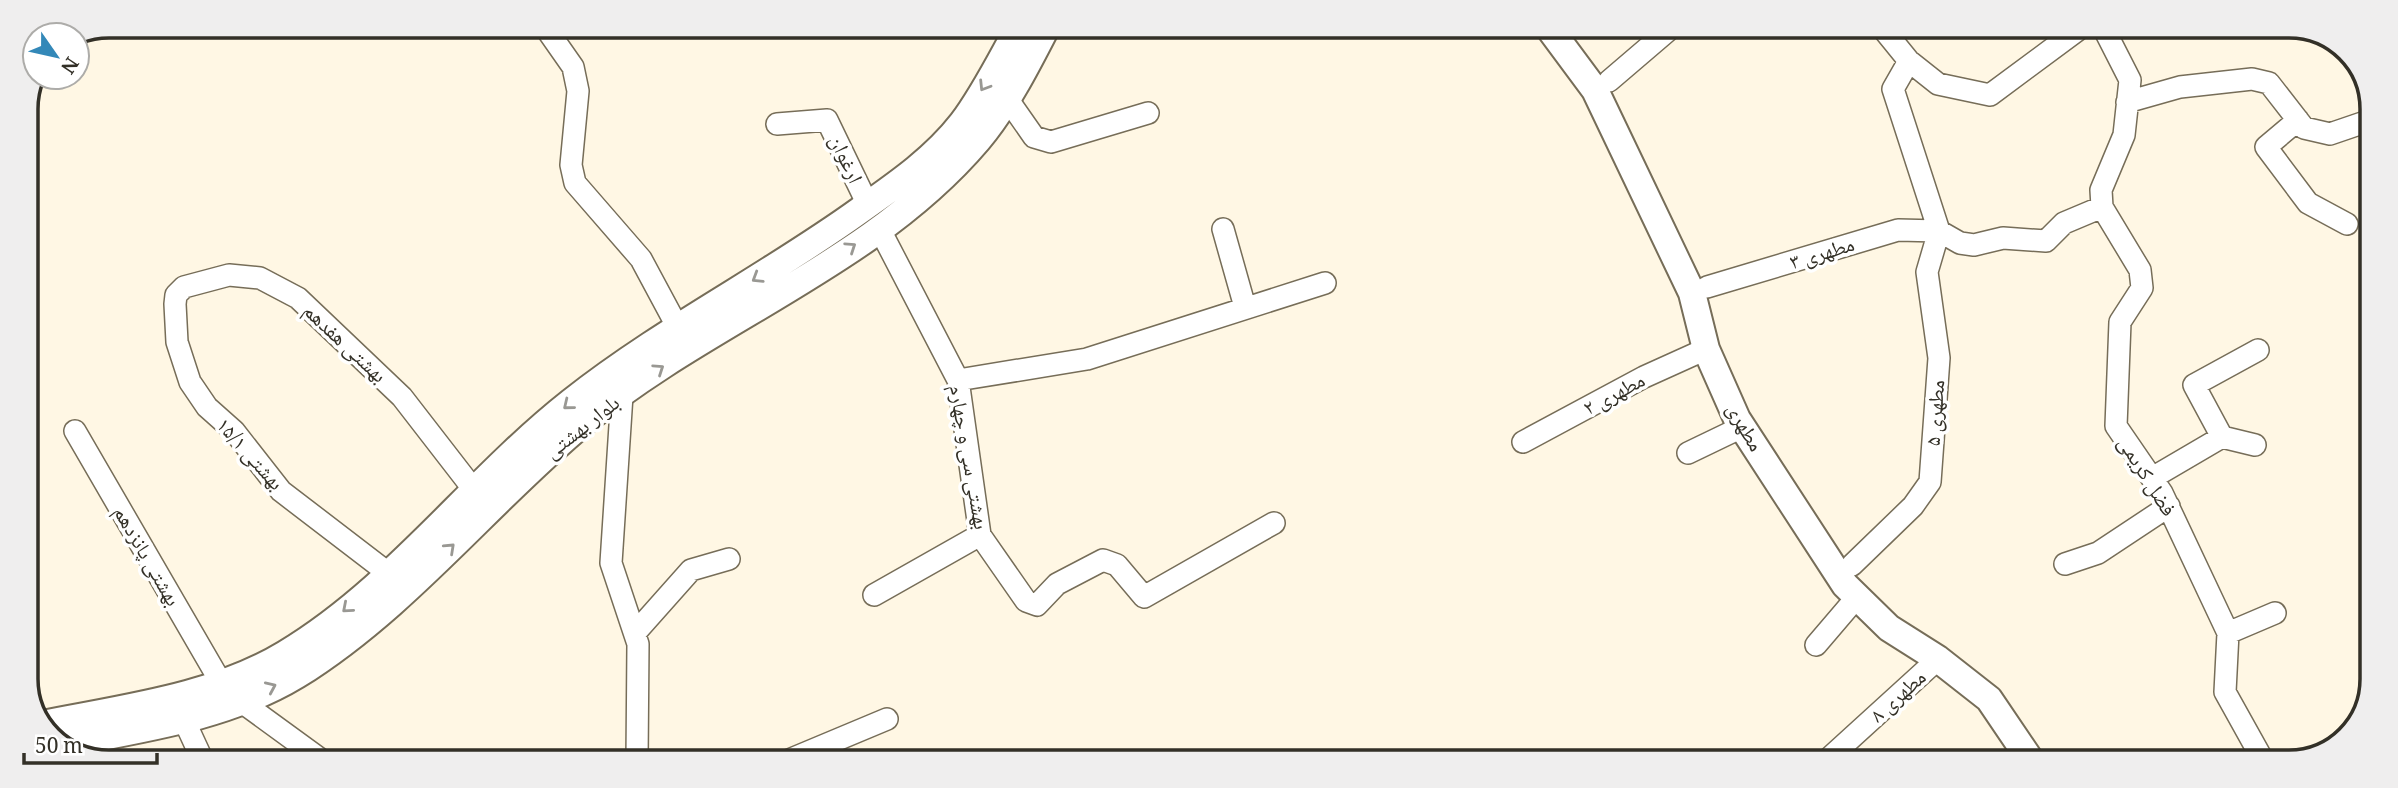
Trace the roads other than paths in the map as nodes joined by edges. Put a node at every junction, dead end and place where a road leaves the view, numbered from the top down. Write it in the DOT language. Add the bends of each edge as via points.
graph roads {
  1 [pos="553,38"];
  2 [pos="1012,38"];
  3 [pos="1040,38"];
  4 [pos="1556,38"];
  5 [pos="1577,38"];
  6 [pos="1659,38"];
  7 [pos="1890,38"];
  8 [pos="2067,38"];
  9 [pos="2109,38"];
  10 [pos="1909,61"];
  11 [pos="1609,81"];
  12 [pos="1006,97"];
  13 [pos="2127,102"];
  14 [pos="1148,113"];
  15 [pos="2298,120"];
  16 [pos="777,124"];
  17 [pos="2359,124"];
  18 [pos="2102,206"];
  19 [pos="874,217"];
  20 [pos="2347,224"];
  21 [pos="1223,229"];
  22 [pos="1939,231"];
  23 [pos="1325,283"];
  24 [pos="1707,287"];
  25 [pos="176,295"];
  26 [pos="1245,307"];
  27 [pos="678,328"];
  28 [pos="1706,349"];
  29 [pos="2258,349"];
  30 [pos="958,380"];
  31 [pos="622,395"];
  32 [pos="1742,427"];
  33 [pos="75,431"];
  34 [pos="2221,436"];
  35 [pos="1523,442"];
  36 [pos="2255,445"];
  37 [pos="1688,453"];
  38 [pos="2152,478"];
  39 [pos="474,490"];
  40 [pos="2169,506"];
  41 [pos="1274,523"];
  42 [pos="980,535"];
  43 [pos="729,559"];
  44 [pos="1852,565"];
  45 [pos="2065,565"];
  46 [pos="388,573"];
  47 [pos="874,595"];
  48 [pos="1857,597"];
  49 [pos="2275,613"];
  50 [pos="635,633"];
  51 [pos="2228,633"];
  52 [pos="1816,645"];
  53 [pos="1938,659"];
  54 [pos="220,681"];
  55 [pos="239,700"];
  56 [pos="887,719"];
  57 [pos="184,720"];
  58 [pos="53,722"];
  59 [pos="77,741"];
  60 [pos="198,750"];
  61 [pos="308,750"];
  62 [pos="637,750"];
  63 [pos="813,750"];
  64 [pos="1838,750"];
  65 [pos="2024,750"];
  66 [pos="2042,750"];
  67 [pos="2257,750"];
  1 -- 27 [label="street" via="573,66 578,91 572,165 575,183 641,260"];
  2 -- 19 [label="main road, بلوار بهشتی, one-way" via="961,123"];
  3 -- 12 [label="main road, بلوار بهشتی"];
  4 -- 28 [label="main road, مطهری" via="1595,90 1692,293"];
  5 -- 11 [label="main road, مطهری"];
  6 -- 11 [label="street"];
  7 -- 10 [label="street"];
  8 -- 10 [label="street" via="1990,95 1938,84"];
  9 -- 13 [label="street" via="2130,80"];
  10 -- 22 [label="street" via="1893,89"];
  11 -- 24 [label="main road, مطهری"];
  12 -- 14 [label="street" via="1034,137 1051,142"];
  12 -- 19 [label="main road, بلوار بهشتی" via="980,138 940,181"];
  13 -- 15 [label="street" via="2180,87 2252,79 2269,83"];
  13 -- 18 [label="street" via="2124,135 2101,190"];
  15 -- 17 [label="street" via="2304,128 2330,134"];
  15 -- 20 [label="street" via="2266,147 2308,203"];
  16 -- 19 [label="street, ارغوان" via="827,120"];
  18 -- 22 [label="street" via="2064,223 2046,241 2003,238 1974,245"];
  18 -- 38 [label="street, فضل کریمی" via="2140,270 2141,288 2120,322 2116,425"];
  19 -- 27 [label="main road, بلوار بهشتی, one-way" via="816,243"];
  19 -- 30 [label="street, بهشتی سی و چهارم"];
  31 -- 19 [label="main road, بلوار بهشتی, one-way"];
  21 -- 26 [label="street"];
  22 -- 24 [label="street, مطهری ۳" via="1898,230"];
  22 -- 44 [label="street, مطهری ۵" via="1927,272 1940,358 1930,482 1913,506"];
  23 -- 26 [label="street"];
  24 -- 44 [label="main road, مطهری" via="1721,344 1751,411"];
  25 -- 39 [label="street, بهشتی هفدهم" via="184,287 229,275 260,278 298,298 402,397"];
  25 -- 46 [label="street, ۱۵/۱ بهشتی" via="177,342 190,382 207,407 234,431 281,491"];
  26 -- 30 [label="street" via="1087,359"];
  27 -- 39 [label="main road, بلوار بهشتی, one-way" via="572,401"];
  28 -- 32 [label="main road, مطهری"];
  28 -- 35 [label="street, مطهری ۲"];
  29 -- 34 [label="street" via="2194,385"];
  30 -- 42 [label="street, بهشتی سی و چهارم"];
  31 -- 50 [label="street" via="611,563"];
  55 -- 31 [label="main road, بلوار بهشتی, one-way" via="295,676 344,642 535,464"];
  32 -- 37 [label="street"];
  32 -- 48 [label="main road, مطهری"];
  33 -- 54 [label="street, بهشتی پانزدهم"];
  34 -- 36 [label="street"];
  34 -- 38 [label="street"];
  38 -- 40 [label="street, فضل کریمی"];
  39 -- 46 [label="main road, بلوار بهشتی"];
  40 -- 45 [label="street" via="2098,553"];
  40 -- 51 [label="street, فضل کریمی"];
  41 -- 42 [label="street, بهشتی سی و چهارم" via="1144,597 1117,565 1103,560 1057,584 1037,605 1026,601"];
  42 -- 47 [label="street"];
  43 -- 50 [label="street" via="691,570"];
  44 -- 66 [label="main road, مطهری" via="1899,615 2001,688"];
  46 -- 54 [label="main road, بلوار بهشتی, one-way" via="330,623 283,655"];
  48 -- 52 [label="street"];
  48 -- 53 [label="main road, مطهری" via="1889,628"];
  49 -- 51 [label="street"];
  50 -- 62 [label="street"];
  51 -- 67 [label="street, فضل کریمی" via="2225,692"];
  53 -- 64 [label="street, مطهری ۸"];
  53 -- 65 [label="main road, مطهری" via="1989,699"];
  54 -- 58 [label="main road, بلوار بهشتی" via="170,698"];
  55 -- 57 [label="main road, بلوار بهشتی"];
  55 -- 61 [label="street"];
  56 -- 63 [label="street"];
  57 -- 59 [label="main road, بلوار بهشتی"];
  57 -- 60 [label="street"];
}
